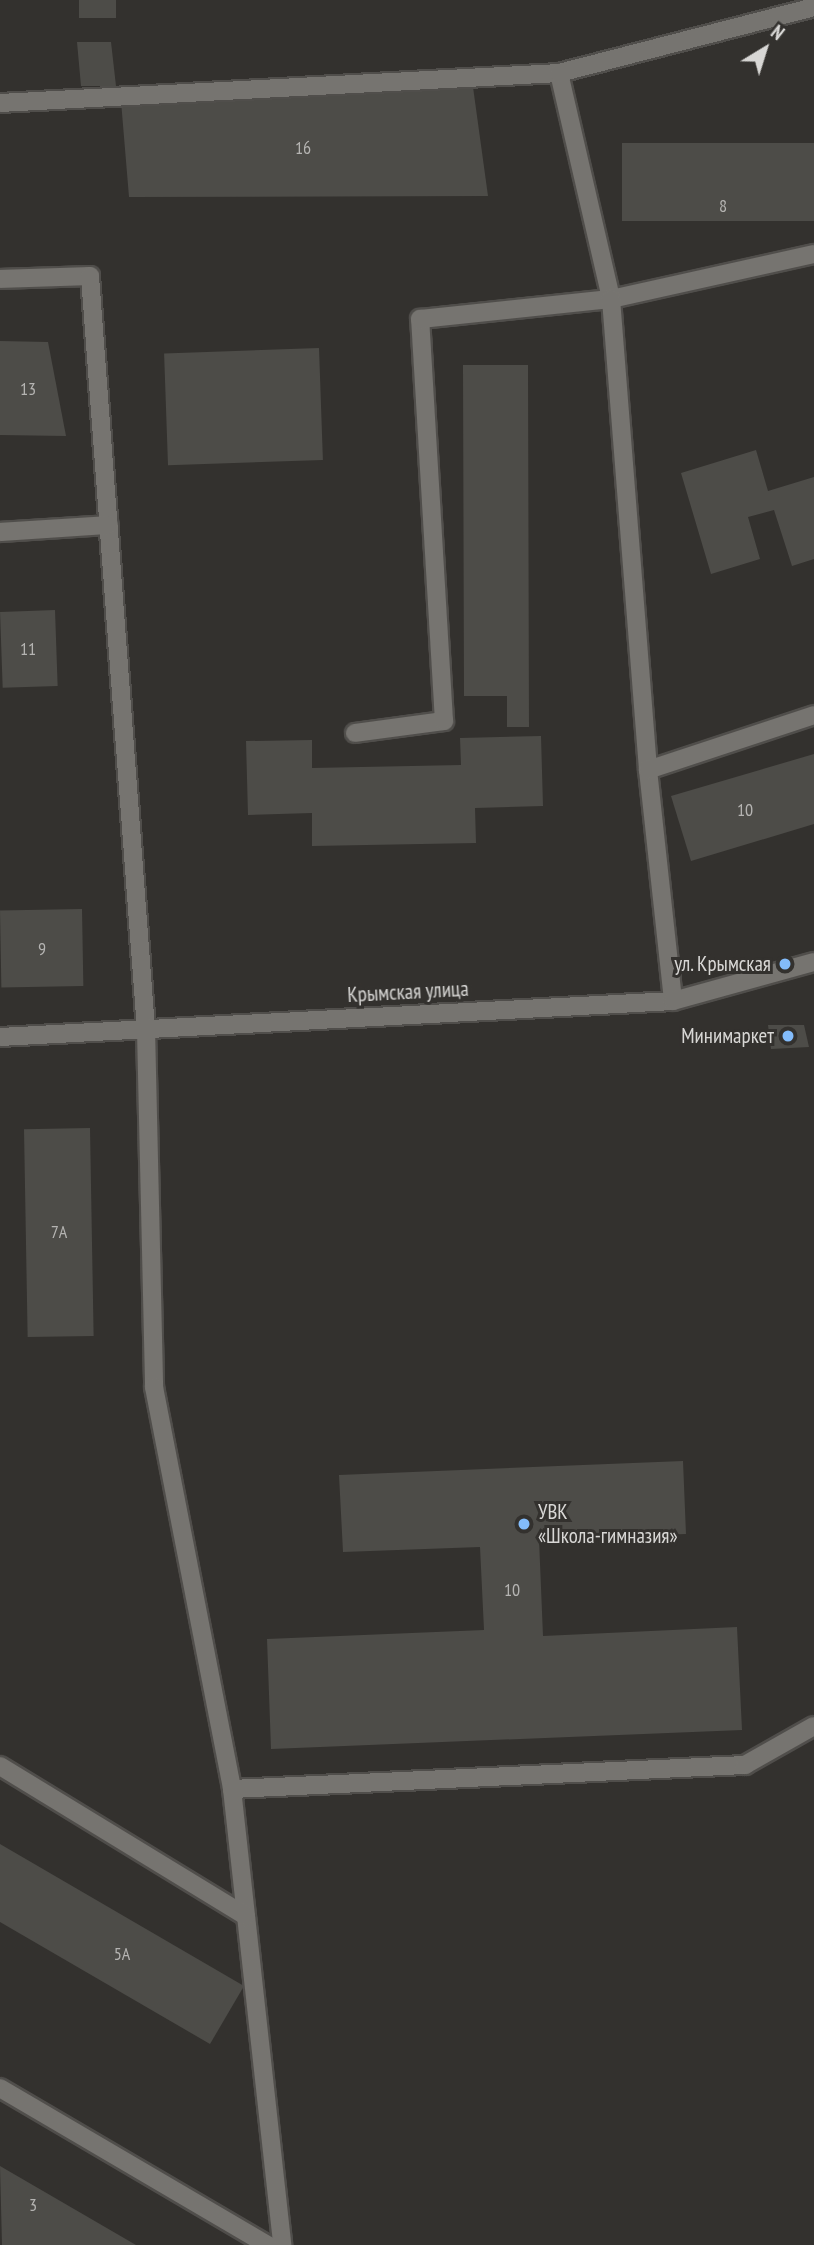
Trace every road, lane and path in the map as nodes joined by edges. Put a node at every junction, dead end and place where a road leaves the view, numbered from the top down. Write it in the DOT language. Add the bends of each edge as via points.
graph roads {
  1 [pos="814,7"];
  2 [pos="559,73"];
  3 [pos="0,103"];
  4 [pos="814,254"];
  5 [pos="0,279"];
  6 [pos="611,299"];
  7 [pos="109,525"];
  8 [pos="0,532"];
  9 [pos="814,715"];
  10 [pos="355,733"];
  11 [pos="648,770"];
  12 [pos="814,962"];
  13 [pos="673,1001"];
  14 [pos="146,1030"];
  15 [pos="0,1037"];
  16 [pos="814,1726"];
  17 [pos="0,1766"];
  18 [pos="232,1789"];
  19 [pos="246,1916"];
  20 [pos="0,2088"];
  21 [pos="268,2245"];
  22 [pos="282,2245"];
  1 -- 2 [label="street"];
  2 -- 3 [label="street"];
  2 -- 6 [label="street"];
  4 -- 6 [label="street"];
  5 -- 7 [label="street" via="90,276"];
  6 -- 10 [label="street" via="420,319 444,721"];
  6 -- 11 [label="street"];
  7 -- 8 [label="street"];
  7 -- 14 [label="street"];
  9 -- 11 [label="street"];
  11 -- 13 [label="street"];
  12 -- 13 [label="street, Крымская улица"];
  13 -- 14 [label="street, Крымская улица"];
  14 -- 15 [label="street, Крымская улица"];
  14 -- 18 [label="street" via="154,1387"];
  16 -- 18 [label="street" via="745,1765"];
  17 -- 19 [label="street"];
  18 -- 19 [label="street"];
  19 -- 22 [label="street"];
  20 -- 21 [label="street"];
}
